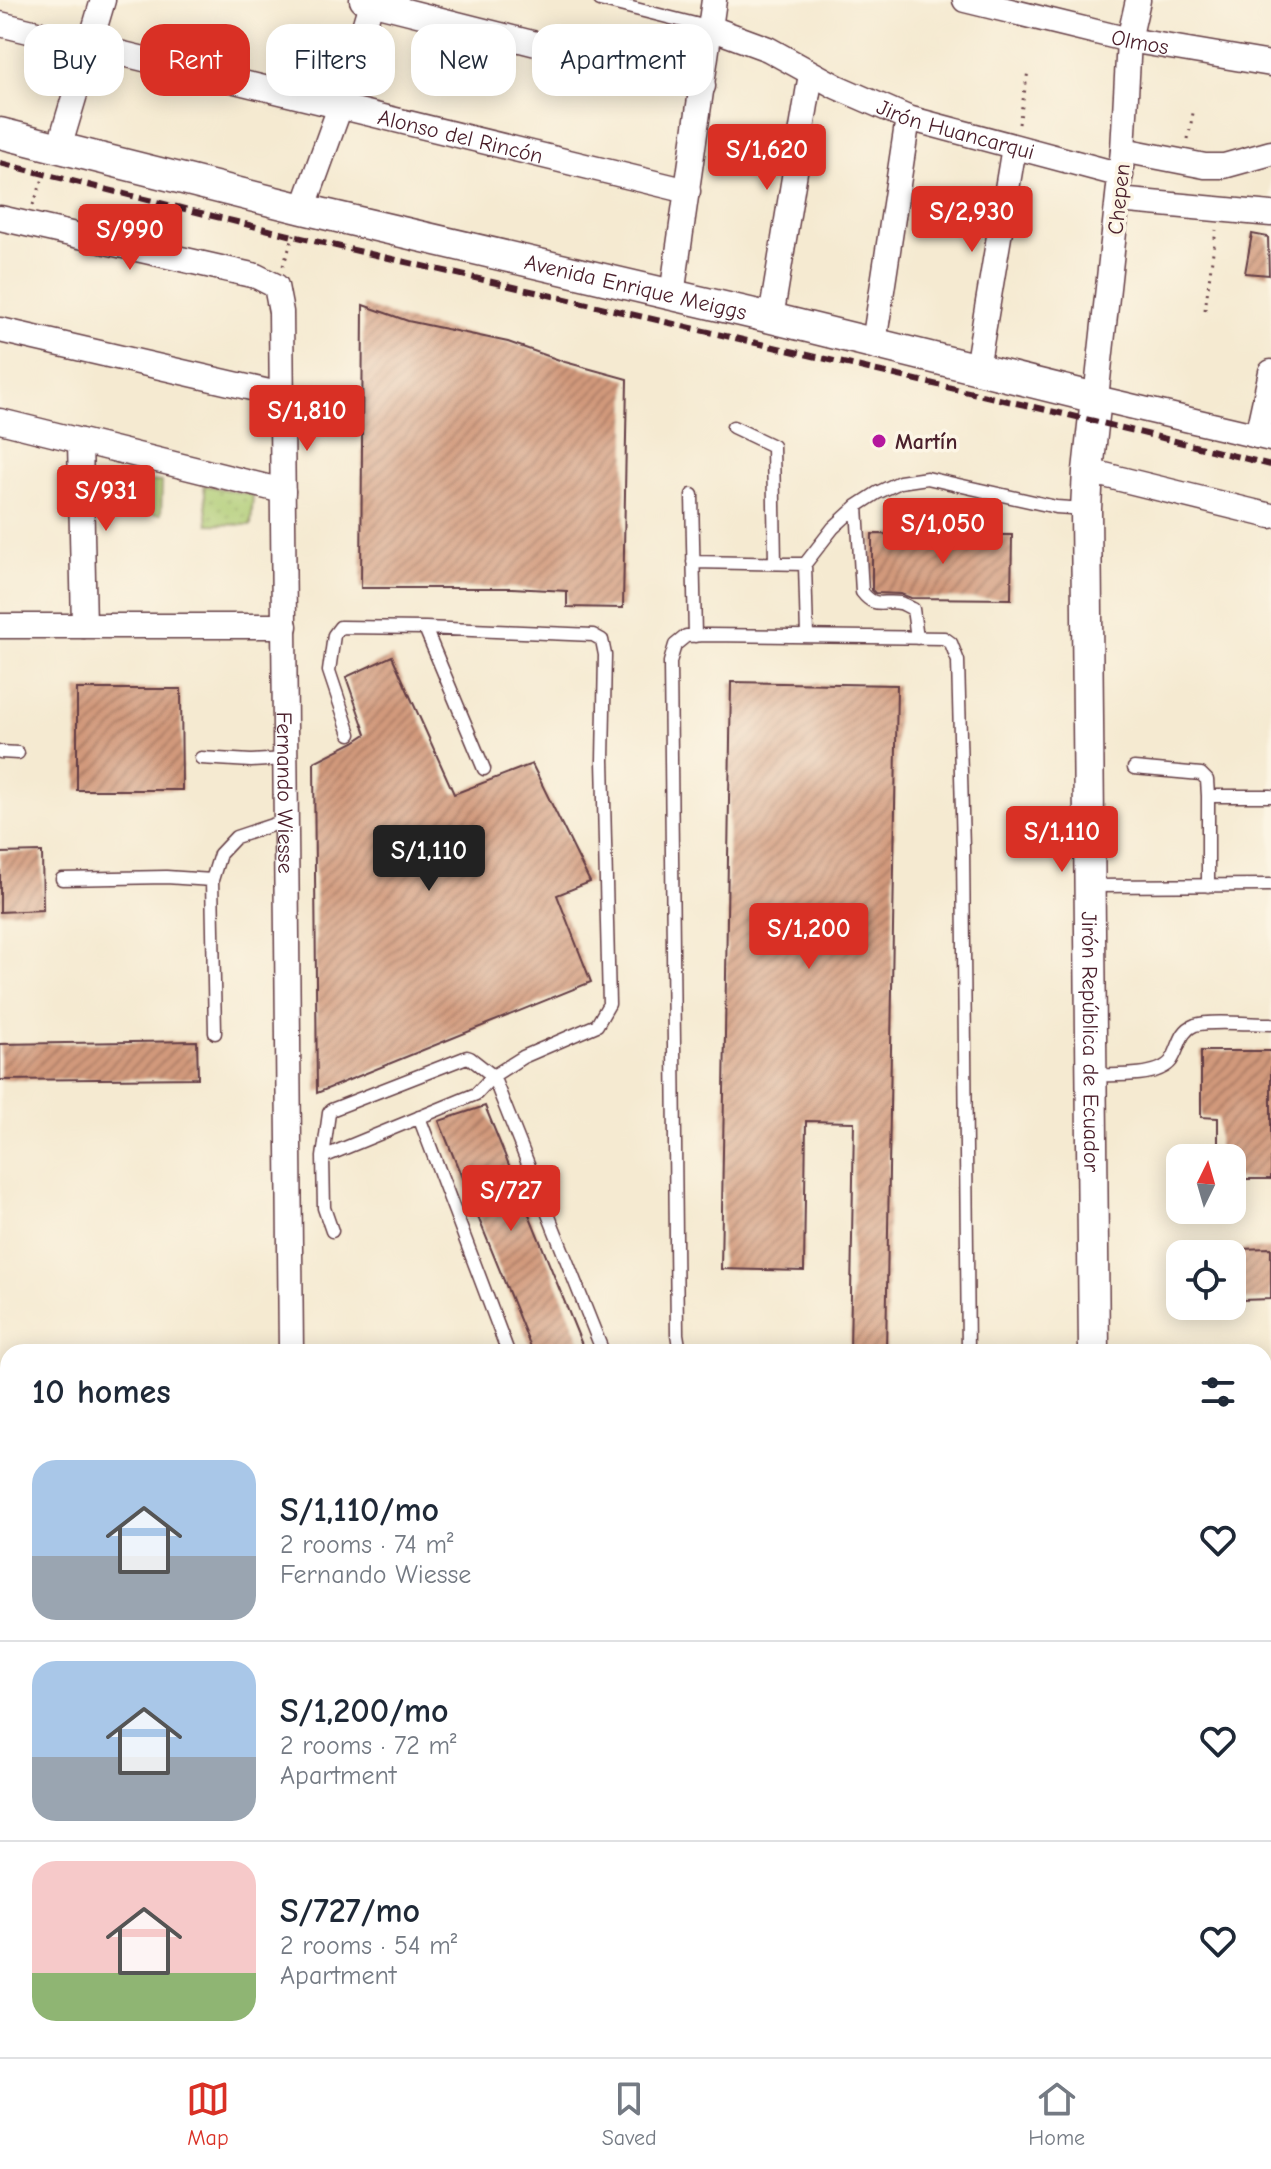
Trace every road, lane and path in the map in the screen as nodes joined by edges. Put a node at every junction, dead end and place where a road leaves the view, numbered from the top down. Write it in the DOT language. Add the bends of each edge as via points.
graph roads {
  1 [pos="103,0"];
  2 [pos="600,0"];
  3 [pos="714,0"];
  4 [pos="965,0"];
  5 [pos="1138,0"];
  6 [pos="368,1"];
  7 [pos="0,24"];
  8 [pos="96,24"];
  9 [pos="695,24"];
  10 [pos="711,24"];
  11 [pos="713,29"];
  12 [pos="24,30"];
  13 [pos="1129,40"];
  14 [pos="532,43"];
  15 [pos="124,54"];
  16 [pos="1271,64"];
  17 [pos="1028,71"];
  18 [pos="811,74"];
  19 [pos="74,96"];
  20 [pos="702,96"];
  21 [pos="340,107"];
  22 [pos="1194,108"];
  23 [pos="908,118"];
  24 [pos="0,133"];
  25 [pos="1014,147"];
  26 [pos="59,148"];
  27 [pos="1123,150"];
  28 [pos="1271,153"];
  29 [pos="1184,163"];
  30 [pos="1121,175"];
  31 [pos="688,191"];
  32 [pos="1118,200"];
  33 [pos="1220,208"];
  34 [pos="1271,214"];
  35 [pos="0,218"];
  36 [pos="298,223"];
  37 [pos="26,224"];
  38 [pos="276,286"];
  39 [pos="672,295"];
  40 [pos="1205,310"];
  41 [pos="771,318"];
  42 [pos="0,330"];
  43 [pos="874,343"];
  44 [pos="977,368"];
  45 [pos="1271,372"];
  46 [pos="282,395"];
  47 [pos="1096,398"];
  48 [pos="0,421"];
  49 [pos="733,427"];
  50 [pos="1264,437"];
  51 [pos="80,441"];
  52 [pos="1088,471"];
  53 [pos="283,491"];
  54 [pos="692,495"];
  55 [pos="857,506"];
  56 [pos="1086,509"];
  57 [pos="1271,516"];
  58 [pos="693,562"];
  59 [pos="775,563"];
  60 [pos="805,564"];
  61 [pos="0,626"];
  62 [pos="84,626"];
  63 [pos="285,626"];
  64 [pos="425,628"];
  65 [pos="695,636"];
  66 [pos="807,636"];
  67 [pos="917,638"];
  68 [pos="350,734"];
  69 [pos="0,752"];
  70 [pos="18,753"];
  71 [pos="201,758"];
  72 [pos="286,759"];
  73 [pos="1134,768"];
  74 [pos="484,769"];
  75 [pos="1208,796"];
  76 [pos="1271,796"];
  77 [pos="287,820"];
  78 [pos="62,879"];
  79 [pos="212,880"];
  80 [pos="1271,885"];
  81 [pos="1090,886"];
  82 [pos="1208,886"];
  83 [pos="1271,1024"];
  84 [pos="215,1033"];
  85 [pos="1092,1075"];
  86 [pos="493,1076"];
  87 [pos="419,1117"];
  88 [pos="323,1157"];
  89 [pos="332,1231"];
  90 [pos="291,1344"];
  91 [pos="505,1344"];
  92 [pos="600,1344"];
  93 [pos="679,1344"];
  94 [pos="968,1344"];
  95 [pos="1094,1344"];
  1 -- 8 [label="street"];
  2 -- 9 [label="lane"];
  3 -- 10 [label="street"];
  4 -- 13 [label="street, Olmos"];
  5 -- 13 [label="street, Chepen"];
  6 -- 14 [label="street"];
  6 -- 21 [label="street"];
  7 -- 12 [label="street, Alonso del Rincón"];
  11 -- 18 [label="street, Jirón Huancarqui" via="768,49"];
  13 -- 16 [label="street, Olmos"];
  13 -- 27 [label="street, Chepen"];
  15 -- 21 [label="street, Alonso del Rincón"];
  17 -- 25 [label="path"];
  18 -- 23 [label="street, Jirón Huancarqui"];
  18 -- 41 [label="street"];
  19 -- 26 [label="street"];
  20 -- 31 [label="street"];
  21 -- 31 [label="street, Alonso del Rincón"];
  21 -- 36 [label="street"];
  22 -- 29 [label="path"];
  23 -- 25 [label="street, Jirón Huancarqui"];
  23 -- 43 [label="street"];
  24 -- 26 [label="street, Avenida Enrique Meiggs"];
  25 -- 30 [label="street, Jirón Huancarqui"];
  25 -- 44 [label="street"];
  26 -- 36 [label="street, Avenida Enrique Meiggs"];
  26 -- 37 [label="path"];
  27 -- 29 [label="street"];
  27 -- 30 [label="street, Chepen"];
  28 -- 29 [label="street" via="1224,166"];
  30 -- 32 [label="street, Chepen"];
  31 -- 39 [label="street"];
  32 -- 33 [label="street"];
  32 -- 47 [label="street, Chepen"];
  33 -- 34 [label="street"];
  33 -- 40 [label="path"];
  35 -- 37 [label="street"];
  36 -- 38 [label="path"];
  36 -- 39 [label="street, Avenida Enrique Meiggs"];
  37 -- 38 [label="street" via="256,276"];
  38 -- 46 [label="street, Fernando Wiesse"];
  39 -- 41 [label="street, Avenida Enrique Meiggs"];
  41 -- 43 [label="street, Avenida Enrique Meiggs"];
  42 -- 46 [label="street"];
  43 -- 44 [label="street, Avenida Enrique Meiggs"];
  44 -- 47 [label="street, Avenida Enrique Meiggs"];
  45 -- 50 [label="street"];
  46 -- 53 [label="street, Fernando Wiesse"];
  47 -- 50 [label="street, Avenida Enrique Meiggs"];
  47 -- 52 [label="street, Jirón República de Ecuador"];
  48 -- 51 [label="street"];
  49 -- 59 [label="lane" via="773,446"];
  51 -- 53 [label="street"];
  51 -- 62 [label="street"];
  52 -- 56 [label="street, Jirón República de Ecuador"];
  52 -- 57 [label="street"];
  53 -- 63 [label="street, Fernando Wiesse"];
  54 -- 58 [label="lane"];
  55 -- 56 [label="lane" via="900,482 927,478"];
  55 -- 60 [label="lane"];
  55 -- 67 [label="lane" via="862,592 868,600 913,609"];
  56 -- 81 [label="street, Jirón República de Ecuador"];
  58 -- 59 [label="lane"];
  58 -- 65 [label="lane"];
  59 -- 60 [label="lane"];
  60 -- 66 [label="lane"];
  61 -- 62 [label="street"];
  62 -- 63 [label="street"];
  63 -- 72 [label="street, Fernando Wiesse"];
  64 -- 68 [label="lane" via="336,630 329,671"];
  64 -- 74 [label="lane"];
  64 -- 86 [label="lane" via="593,635 602,640 605,655 609,1004 597,1025"];
  65 -- 66 [label="lane"];
  65 -- 93 [label="lane" via="675,645 670,662"];
  66 -- 67 [label="lane"];
  67 -- 94 [label="lane" via="944,638 958,661"];
  69 -- 70 [label="lane"];
  71 -- 72 [label="lane"];
  72 -- 77 [label="street, Fernando Wiesse"];
  73 -- 75 [label="lane" via="1201,774"];
  75 -- 76 [label="lane"];
  75 -- 82 [label="lane"];
  77 -- 79 [label="lane" via="236,837 220,854"];
  77 -- 90 [label="street, Fernando Wiesse"];
  78 -- 79 [label="lane"];
  79 -- 84 [label="lane"];
  80 -- 82 [label="lane"];
  81 -- 82 [label="lane"];
  81 -- 85 [label="street, Jirón República de Ecuador"];
  83 -- 85 [label="lane" via="1198,1024 1187,1029 1160,1070"];
  85 -- 95 [label="street, Jirón República de Ecuador"];
  86 -- 87 [label="lane" via="476,1094"];
  86 -- 88 [label="lane" via="467,1057 331,1110"];
  86 -- 92 [label="lane"];
  87 -- 88 [label="lane"];
  87 -- 91 [label="lane"];
  88 -- 89 [label="lane" via="324,1208"];
}
